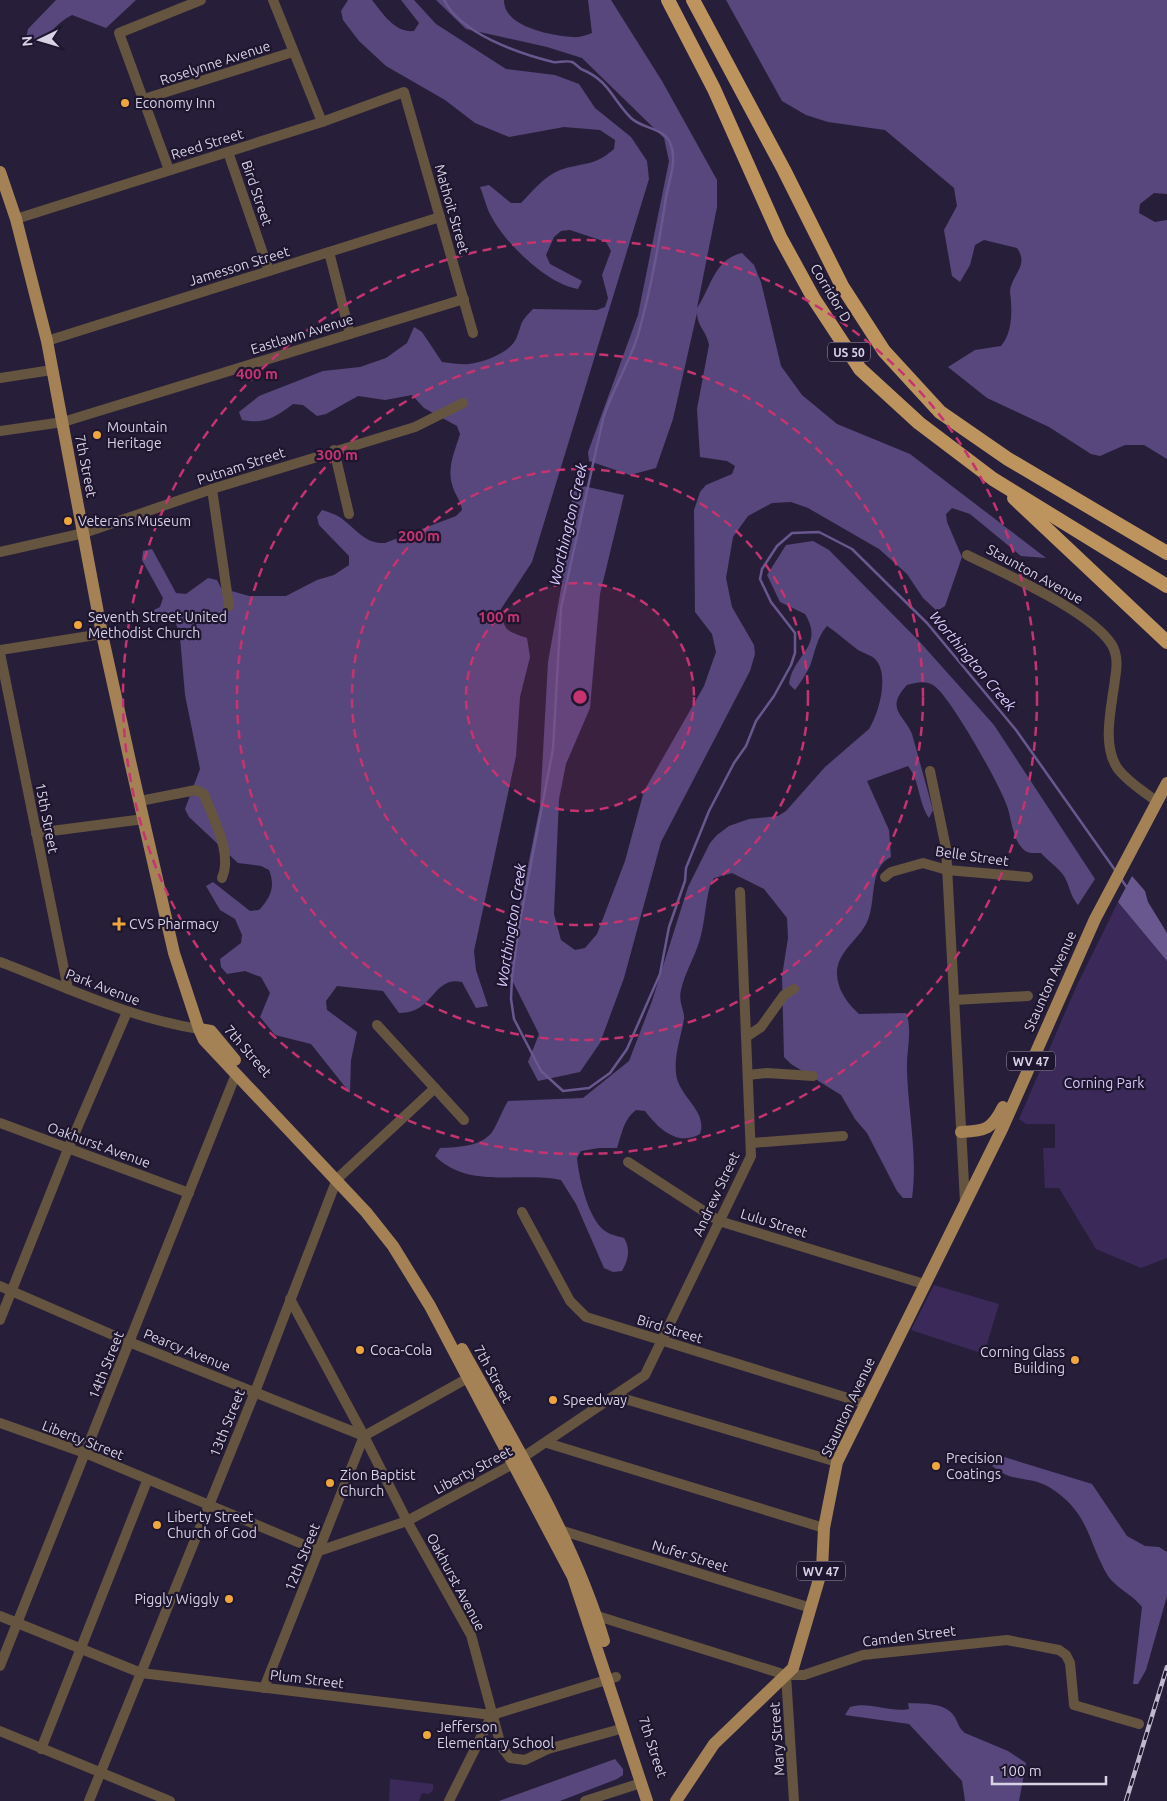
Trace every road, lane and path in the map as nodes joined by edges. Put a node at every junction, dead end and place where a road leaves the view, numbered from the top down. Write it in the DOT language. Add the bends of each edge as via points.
graph roads {
  1 [pos="201,0"];
  2 [pos="273,0"];
  3 [pos="668,0"];
  4 [pos="693,0"];
  5 [pos="294,52"];
  6 [pos="404,92"];
  7 [pos="144,100"];
  8 [pos="322,122"];
  9 [pos="228,152"];
  10 [pos="170,170"];
  11 [pos="0,172"];
  12 [pos="440,217"];
  13 [pos="16,219"];
  14 [pos="329,252"];
  15 [pos="269,271"];
  16 [pos="464,299"];
  17 [pos="474,333"];
  18 [pos="350,334"];
  19 [pos="47,340"];
  20 [pos="52,370"];
  21 [pos="0,378"];
  22 [pos="463,403"];
  23 [pos="63,422"];
  24 [pos="0,431"];
  25 [pos="334,450"];
  26 [pos="993,479"];
  27 [pos="212,489"];
  28 [pos="349,514"];
  29 [pos="84,533"];
  30 [pos="0,552"];
  31 [pos="1167,553"];
  32 [pos="968,555"];
  33 [pos="1167,586"];
  34 [pos="229,606"];
  35 [pos="102,634"];
  36 [pos="1167,642"];
  37 [pos="0,651"];
  38 [pos="930,771"];
  39 [pos="1167,783"];
  40 [pos="140,801"];
  41 [pos="1156,801"];
  42 [pos="144,819"];
  43 [pos="36,833"];
  44 [pos="947,870"];
  45 [pos="885,876"];
  46 [pos="1028,877"];
  47 [pos="222,878"];
  48 [pos="740,892"];
  49 [pos="0,962"];
  50 [pos="794,988"];
  51 [pos="68,989"];
  52 [pos="1028,996"];
  53 [pos="954,1000"];
  54 [pos="127,1012"];
  55 [pos="378,1025"];
  56 [pos="199,1029"];
  57 [pos="746,1037"];
  58 [pos="1035,1053"];
  59 [pos="236,1074"];
  60 [pos="748,1075"];
  61 [pos="813,1076"];
  62 [pos="435,1088"];
  63 [pos="464,1120"];
  64 [pos="0,1123"];
  65 [pos="961,1132"];
  66 [pos="977,1132"];
  67 [pos="843,1136"];
  68 [pos="751,1143"];
  69 [pos="995,1143"];
  70 [pos="68,1149"];
  71 [pos="628,1162"];
  72 [pos="340,1177"];
  73 [pos="188,1193"];
  74 [pos="965,1202"];
  75 [pos="522,1212"];
  76 [pos="719,1221"];
  77 [pos="924,1284"];
  78 [pos="0,1286"];
  79 [pos="11,1290"];
  80 [pos="290,1298"];
  81 [pos="0,1320"];
  82 [pos="660,1341"];
  83 [pos="129,1342"];
  84 [pos="468,1378"];
  85 [pos="255,1392"];
  86 [pos="615,1396"];
  87 [pos="864,1403"];
  88 [pos="0,1423"];
  89 [pos="364,1436"];
  90 [pos="547,1443"];
  91 [pos="85,1454"];
  92 [pos="518,1462"];
  93 [pos="837,1462"];
  94 [pos="147,1480"];
  95 [pos="208,1506"];
  96 [pos="407,1521"];
  97 [pos="824,1528"];
  98 [pos="560,1530"];
  99 [pos="320,1551"];
  100 [pos="811,1608"];
  101 [pos="592,1615"];
  102 [pos="0,1616"];
  103 [pos="18,1623"];
  104 [pos="80,1648"];
  105 [pos="0,1666"];
  106 [pos="141,1673"];
  107 [pos="786,1675"];
  108 [pos="612,1679"];
  109 [pos="264,1688"];
  110 [pos="492,1715"];
  111 [pos="1139,1724"];
  112 [pos="624,1728"];
  113 [pos="0,1731"];
  114 [pos="41,1749"];
  115 [pos="100,1774"];
  116 [pos="641,1783"];
  117 [pos="89,1801"];
  118 [pos="170,1801"];
  119 [pos="449,1801"];
  120 [pos="585,1801"];
  121 [pos="647,1801"];
  122 [pos="655,1801"];
  123 [pos="676,1801"];
  124 [pos="794,1801"];
  1 -- 7 [label="street" via="120,33"];
  2 -- 5 [label="street"];
  3 -- 26 [label="highway, Corridor D / US 50" via="714,90 780,236 814,299 860,369 919,423"];
  4 -- 31 [label="highway, Corridor D / US 50" via="842,286 884,351 940,412 1008,459"];
  5 -- 7 [label="street, Roselynne Avenue"];
  5 -- 8 [label="street"];
  6 -- 8 [label="street, Reed Street"];
  6 -- 12 [label="street, Mathoit Street"];
  7 -- 10 [label="street"];
  8 -- 9 [label="street, Reed Street"];
  9 -- 10 [label="street, Reed Street"];
  9 -- 15 [label="street, Bird Street"];
  10 -- 13 [label="street, Reed Street"];
  11 -- 13 [label="main road, 7th Street"];
  12 -- 14 [label="street, Jamesson Street"];
  12 -- 16 [label="street, Mathoit Street"];
  13 -- 19 [label="main road, 7th Street"];
  14 -- 15 [label="street, Jamesson Street"];
  14 -- 18 [label="street"];
  15 -- 19 [label="street, Jamesson Street"];
  16 -- 17 [label="street, Mathoit Street"];
  16 -- 18 [label="street, Eastlawn Avenue"];
  18 -- 23 [label="street, Eastlawn Avenue"];
  19 -- 20 [label="main road, 7th Street"];
  20 -- 21 [label="street"];
  20 -- 23 [label="main road, 7th Street"];
  22 -- 25 [label="street, Putnam Street" via="416,427"];
  23 -- 24 [label="street, Eastlawn Avenue"];
  23 -- 29 [label="main road, 7th Street"];
  25 -- 27 [label="street, Putnam Street"];
  25 -- 28 [label="street"];
  26 -- 33 [label="highway, Corridor D / US 50"];
  26 -- 36 [label="highway"];
  27 -- 29 [label="street, Putnam Street"];
  27 -- 34 [label="street"];
  29 -- 30 [label="street, Putnam Street"];
  29 -- 35 [label="main road, 7th Street"];
  32 -- 41 [label="street, Staunton Avenue" via="1068,606 1104,634 1117,663 1109,733 1111,750 1117,768"];
  35 -- 37 [label="street"];
  35 -- 40 [label="main road, 7th Street"];
  37 -- 43 [label="street, 15th Street"];
  38 -- 44 [label="street, Staunton Avenue" via="946,848"];
  39 -- 41 [label="main road, Staunton Avenue / WV 47"];
  40 -- 42 [label="main road, 7th Street"];
  40 -- 47 [label="street" via="196,790 204,794 222,846 226,869"];
  41 -- 58 [label="main road, Staunton Avenue / WV 47" via="1095,919"];
  42 -- 43 [label="street"];
  42 -- 56 [label="main road, 7th Street" via="174,953"];
  43 -- 51 [label="street, 15th Street"];
  44 -- 45 [label="street, Belle Street" via="923,863"];
  44 -- 46 [label="street, Belle Street"];
  44 -- 53 [label="street, Staunton Avenue"];
  48 -- 57 [label="street, Andrew Street"];
  49 -- 51 [label="street, Park Avenue"];
  50 -- 57 [label="street" via="761,1027"];
  51 -- 54 [label="street, Park Avenue"];
  52 -- 53 [label="street"];
  53 -- 65 [label="street, Staunton Avenue"];
  54 -- 56 [label="street, Park Avenue" via="166,1024"];
  54 -- 70 [label="street"];
  55 -- 62 [label="street"];
  56 -- 59 [label="main road, 7th Street" via="204,1040"];
  56 -- 72 [label="main road, 7th Street" via="211,1031"];
  57 -- 60 [label="street, Andrew Street"];
  58 -- 66 [label="main road" via="1021,1070 995,1122 990,1128"];
  58 -- 69 [label="main road, Staunton Avenue / WV 47"];
  59 -- 72 [label="main road, 7th Street"];
  59 -- 73 [label="street, 14th Street"];
  60 -- 61 [label="street"];
  60 -- 68 [label="street, Andrew Street"];
  62 -- 63 [label="street"];
  62 -- 72 [label="street, 13th Street"];
  64 -- 70 [label="street, Oakhurst Avenue"];
  65 -- 66 [label="main road"];
  65 -- 74 [label="street, Staunton Avenue"];
  66 -- 69 [label="main road"];
  67 -- 68 [label="street"];
  68 -- 76 [label="street, Andrew Street" via="751,1156"];
  69 -- 74 [label="main road, Staunton Avenue / WV 47"];
  70 -- 73 [label="street, Oakhurst Avenue"];
  70 -- 79 [label="street"];
  71 -- 76 [label="street, Lulu Street"];
  72 -- 80 [label="street, 13th Street"];
  72 -- 84 [label="main road, 7th Street" via="393,1246 430,1306"];
  72 -- 92 [label="main road, 7th Street" via="395,1235 419,1270"];
  73 -- 83 [label="street, 14th Street"];
  74 -- 77 [label="main road, Staunton Avenue / WV 47"];
  75 -- 82 [label="street, Bird Street" via="579,1312 593,1320"];
  76 -- 77 [label="street, Lulu Street"];
  76 -- 82 [label="street, Andrew Street"];
  77 -- 87 [label="main road, Staunton Avenue / WV 47"];
  78 -- 79 [label="street, Pearcy Avenue"];
  79 -- 81 [label="street"];
  79 -- 83 [label="street, Pearcy Avenue"];
  80 -- 85 [label="street, 13th Street"];
  80 -- 89 [label="street"];
  82 -- 86 [label="street, Andrew Street" via="645,1375"];
  82 -- 87 [label="street, Bird Street"];
  83 -- 85 [label="street, Pearcy Avenue"];
  83 -- 91 [label="street, 14th Street"];
  84 -- 89 [label="street"];
  84 -- 92 [label="main road, 7th Street"];
  85 -- 89 [label="street, Pearcy Avenue"];
  85 -- 95 [label="street, 13th Street"];
  86 -- 90 [label="street, Andrew Street"];
  86 -- 93 [label="street"];
  87 -- 93 [label="main road, Staunton Avenue / WV 47"];
  88 -- 91 [label="street, Liberty Street"];
  89 -- 96 [label="street, Oakhurst Avenue"];
  89 -- 99 [label="street, 12th Street"];
  90 -- 92 [label="street, Liberty Street"];
  90 -- 97 [label="street"];
  91 -- 94 [label="street, Liberty Street"];
  91 -- 103 [label="street, 14th Street"];
  92 -- 96 [label="street, Liberty Street"];
  92 -- 98 [label="main road, 7th Street"];
  92 -- 101 [label="main road, 7th Street"];
  93 -- 97 [label="main road, Staunton Avenue / WV 47"];
  94 -- 95 [label="street, Liberty Street"];
  94 -- 104 [label="street"];
  95 -- 99 [label="street, Liberty Street"];
  95 -- 106 [label="street, 13th Street"];
  96 -- 99 [label="street, Liberty Street"];
  96 -- 110 [label="street, Oakhurst Avenue" via="471,1635"];
  97 -- 100 [label="main road, Staunton Avenue / WV 47" via="822,1569"];
  98 -- 100 [label="street, Nufer Street"];
  98 -- 101 [label="main road, 7th Street" via="581,1573"];
  99 -- 109 [label="street, 12th Street"];
  100 -- 107 [label="main road, Staunton Avenue / WV 47" via="793,1668"];
  101 -- 107 [label="street, Camden Street"];
  101 -- 108 [label="main road, 7th Street"];
  102 -- 103 [label="street, Plum Street"];
  103 -- 104 [label="street, Plum Street"];
  103 -- 105 [label="street, 14th Street"];
  104 -- 106 [label="street, Plum Street"];
  104 -- 114 [label="street"];
  106 -- 109 [label="street, Plum Street"];
  106 -- 115 [label="street, 13th Street"];
  107 -- 111 [label="street, Camden Street" via="804,1675 863,1655 1008,1640 1059,1650 1070,1663 1074,1704"];
  107 -- 123 [label="main road, Staunton Avenue / WV 47" via="714,1744"];
  107 -- 124 [label="street, Mary Street"];
  108 -- 110 [label="street, Plum Street"];
  108 -- 112 [label="main road, 7th Street"];
  108 -- 122 [label="main road, 7th Street"];
  109 -- 110 [label="street, Plum Street"];
  110 -- 112 [label="street, Oakhurst Avenue" via="501,1746 510,1758 525,1760"];
  110 -- 119 [label="street"];
  112 -- 116 [label="main road, 7th Street"];
  113 -- 114 [label="street"];
  114 -- 115 [label="street"];
  115 -- 117 [label="street, 13th Street"];
  115 -- 118 [label="street"];
  116 -- 120 [label="street"];
  116 -- 121 [label="main road, 7th Street"];
}
